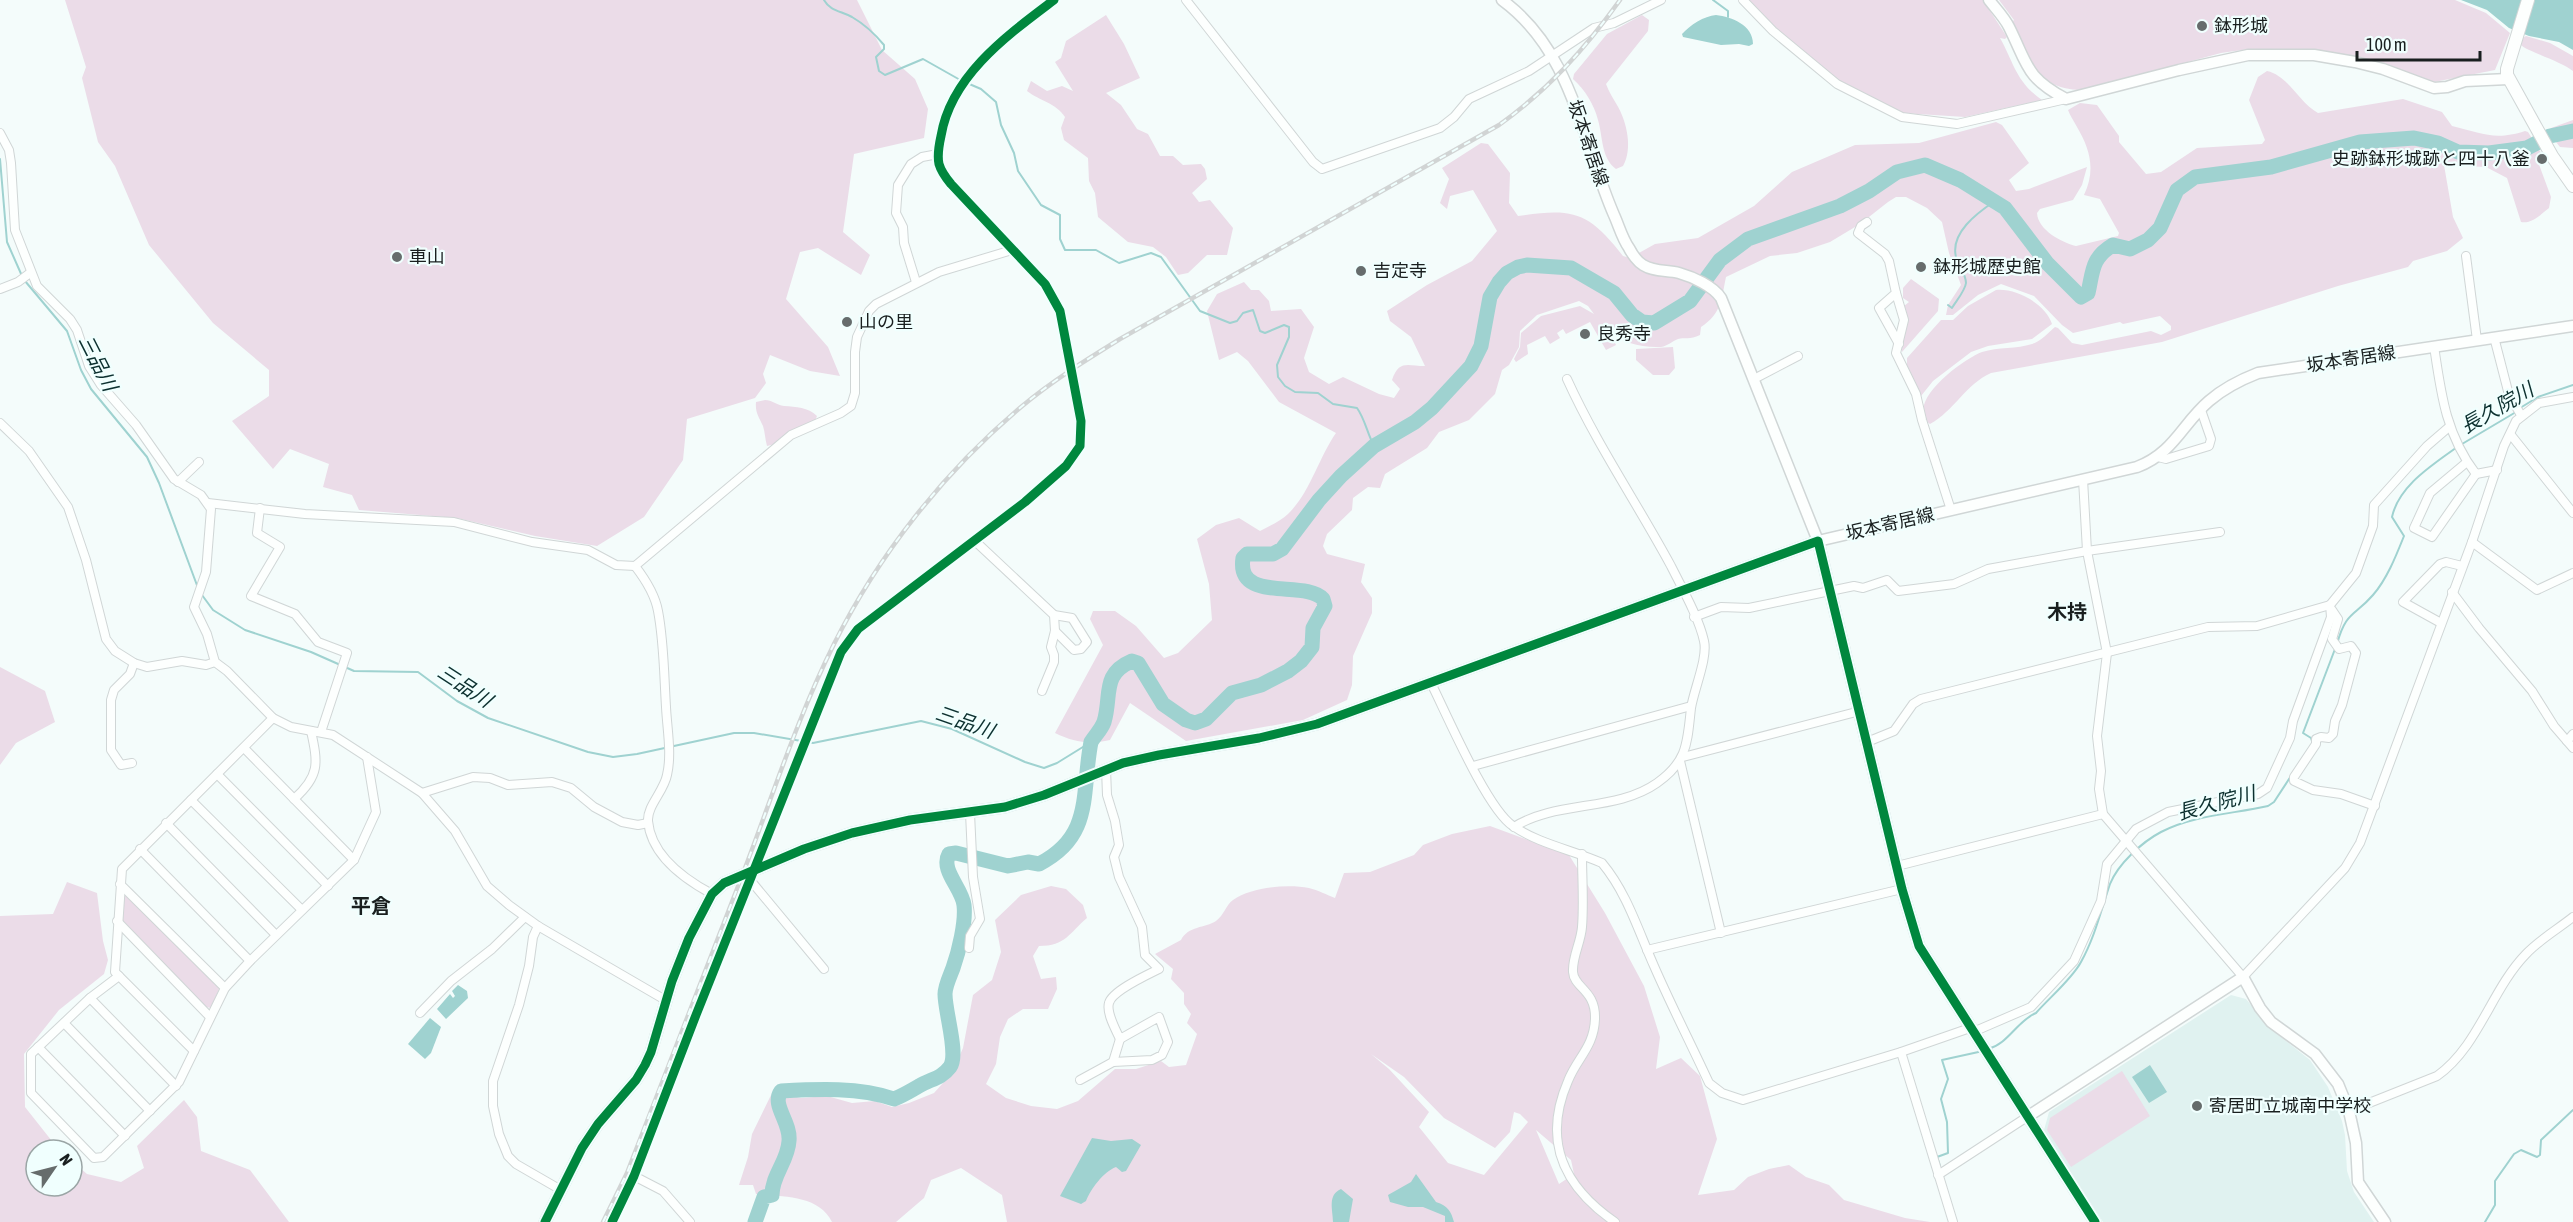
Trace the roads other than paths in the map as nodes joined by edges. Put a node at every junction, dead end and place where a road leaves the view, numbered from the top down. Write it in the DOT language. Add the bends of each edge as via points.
graph roads {
  1 [pos="1054,0"];
  2 [pos="1186,0"];
  3 [pos="1502,0"];
  4 [pos="1661,0"];
  5 [pos="1743,0"];
  6 [pos="1989,0"];
  7 [pos="2528,0"];
  8 [pos="1552,54"];
  9 [pos="2508,79"];
  10 [pos="2066,99"];
  11 [pos="0,133"];
  12 [pos="938,154"];
  13 [pos="2573,186"];
  14 [pos="1867,222"];
  15 [pos="1012,250"];
  16 [pos="2466,256"];
  17 [pos="25,277"];
  18 [pos="916,282"];
  19 [pos="0,289"];
  20 [pos="1896,293"];
  21 [pos="2573,326"];
  22 [pos="2494,337"];
  23 [pos="2477,340"];
  24 [pos="1899,344"];
  25 [pos="2434,346"];
  26 [pos="1798,356"];
  27 [pos="1567,379"];
  28 [pos="1754,379"];
  29 [pos="2573,397"];
  30 [pos="2201,410"];
  31 [pos="2521,415"];
  32 [pos="0,423"];
  33 [pos="2449,427"];
  34 [pos="2511,435"];
  35 [pos="2158,457"];
  36 [pos="199,462"];
  37 [pos="2467,462"];
  38 [pos="2497,470"];
  39 [pos="2476,474"];
  40 [pos="2083,479"];
  41 [pos="178,482"];
  42 [pos="208,503"];
  43 [pos="260,508"];
  44 [pos="1951,510"];
  45 [pos="2573,513"];
  46 [pos="2220,532"];
  47 [pos="975,541"];
  48 [pos="1818,541"];
  49 [pos="2472,542"];
  50 [pos="2087,551"];
  51 [pos="635,566"];
  52 [pos="2463,566"];
  53 [pos="2573,573"];
  54 [pos="1683,590"];
  55 [pos="1830,591"];
  56 [pos="2452,592"];
  57 [pos="2331,608"];
  58 [pos="1054,615"];
  59 [pos="1695,617"];
  60 [pos="2440,623"];
  61 [pos="1055,631"];
  62 [pos="2107,653"];
  63 [pos="215,662"];
  64 [pos="134,663"];
  65 [pos="1431,683"];
  66 [pos="1042,691"];
  67 [pos="1691,706"];
  68 [pos="1860,711"];
  69 [pos="273,718"];
  70 [pos="311,731"];
  71 [pos="321,732"];
  72 [pos="2573,734"];
  73 [pos="2567,741"];
  74 [pos="1868,742"];
  75 [pos="244,748"];
  76 [pos="2573,748"];
  77 [pos="367,757"];
  78 [pos="1682,759"];
  79 [pos="132,763"];
  80 [pos="1473,766"];
  81 [pos="1106,769"];
  82 [pos="217,774"];
  83 [pos="422,793"];
  84 [pos="191,800"];
  85 [pos="294,800"];
  86 [pos="2375,806"];
  87 [pos="970,813"];
  88 [pos="2103,814"];
  89 [pos="166,823"];
  90 [pos="648,823"];
  91 [pos="1514,827"];
  92 [pos="2125,840"];
  93 [pos="140,849"];
  94 [pos="1582,854"];
  95 [pos="354,860"];
  96 [pos="1897,866"];
  97 [pos="753,876"];
  98 [pos="120,884"];
  99 [pos="327,886"];
  100 [pos="1902,889"];
  101 [pos="712,894"];
  102 [pos="302,910"];
  103 [pos="525,917"];
  104 [pos="2573,917"];
  105 [pos="117,921"];
  106 [pos="538,926"];
  107 [pos="1721,933"];
  108 [pos="276,935"];
  109 [pos="969,948"];
  110 [pos="1647,951"];
  111 [pos="250,961"];
  112 [pos="824,969"];
  113 [pos="119,976"];
  114 [pos="2242,977"];
  115 [pos="225,988"];
  116 [pos="90,998"];
  117 [pos="667,1001"];
  118 [pos="420,1013"];
  119 [pos="210,1017"];
  120 [pos="64,1023"];
  121 [pos="1972,1030"];
  122 [pos="1120,1039"];
  123 [pos="38,1047"];
  124 [pos="194,1051"];
  125 [pos="1901,1052"];
  126 [pos="1113,1062"];
  127 [pos="1080,1080"];
  128 [pos="176,1086"];
  129 [pos="150,1111"];
  130 [pos="2349,1111"];
  131 [pos="2027,1117"];
  132 [pos="125,1136"];
  133 [pos="1938,1175"];
  134 [pos="634,1176"];
  135 [pos="561,1190"];
  136 [pos="545,1222"];
  137 [pos="612,1222"];
  138 [pos="690,1222"];
  139 [pos="1615,1222"];
  140 [pos="1953,1222"];
  141 [pos="2095,1222"];
  142 [pos="2385,1222"];
  1 -- 12 [label="street" via="1010,33 960,89 942,128"];
  2 -- 8 [label="street" via="1322,169 1440,128 1469,99 1529,71"];
  3 -- 8 [label="street, 坂本寄居線" via="1531,26"];
  4 -- 8 [label="street" via="1614,23 1596,27"];
  5 -- 10 [label="street" via="1773,31 1837,84 1902,117 1957,124"];
  6 -- 10 [label="street" via="2007,24 2027,70 2048,90"];
  7 -- 9 [label="main road" via="2507,69"];
  8 -- 28 [label="street, 坂本寄居線" via="1570,90 1606,197 1628,247 1643,265 1678,273 1717,292"];
  9 -- 10 [label="street" via="2434,88 2355,62 2314,56 2257,55 2187,68"];
  9 -- 13 [label="main road"];
  11 -- 17 [label="street" via="9,150 15,230"];
  12 -- 15 [label="street" via="939,165 951,184"];
  12 -- 18 [label="street" via="911,164 898,185 896,213"];
  14 -- 20 [label="street" via="1858,232 1885,254"];
  15 -- 18 [label="street"];
  15 -- 47 [label="street" via="1045,284 1060,311 1081,421 1080,446 1066,466"];
  16 -- 23 [label="street"];
  17 -- 19 [label="street"];
  17 -- 41 [label="street" via="59,307 77,330 95,377"];
  18 -- 51 [label="street" via="876,304 864,320 856,344 851,406 790,435"];
  20 -- 24 [label="street" via="1904,320"];
  20 -- 24 [label="street" via="1879,308"];
  21 -- 22 [label="street, 坂本寄居線"];
  22 -- 23 [label="street, 坂本寄居線"];
  22 -- 31 [label="street" via="2514,406"];
  23 -- 25 [label="street, 坂本寄居線"];
  24 -- 44 [label="street" via="1896,353 1916,394"];
  25 -- 30 [label="street, 坂本寄居線" via="2258,373 2224,390"];
  25 -- 33 [label="street"];
  26 -- 28 [label="street"];
  27 -- 54 [label="street" via="1592,432"];
  28 -- 48 [label="street, 坂本寄居線"];
  29 -- 31 [label="street" via="2539,403"];
  30 -- 35 [label="street, 坂本寄居線"];
  30 -- 35 [label="street" via="2210,446 2166,459"];
  31 -- 34 [label="street"];
  32 -- 64 [label="street" via="30,451 68,507 106,639 115,651"];
  33 -- 37 [label="street"];
  33 -- 57 [label="street" via="2374,505 2373,526 2364,554 2356,573"];
  34 -- 38 [label="street"];
  34 -- 45 [label="street"];
  35 -- 40 [label="street, 坂本寄居線"];
  36 -- 41 [label="street"];
  37 -- 39 [label="street"];
  37 -- 39 [label="street" via="2430,493 2414,528 2432,537"];
  38 -- 39 [label="street"];
  38 -- 49 [label="street"];
  40 -- 44 [label="street, 坂本寄居線"];
  40 -- 50 [label="street"];
  41 -- 42 [label="street"];
  42 -- 43 [label="street"];
  42 -- 63 [label="street" via="211,509 206,572 194,608"];
  43 -- 51 [label="street" via="454,522 532,542 588,550 616,565"];
  43 -- 71 [label="street" via="256,533 280,547 251,596 295,614 318,642 347,655"];
  44 -- 48 [label="street, 坂本寄居線"];
  46 -- 50 [label="street"];
  47 -- 58 [label="street"];
  47 -- 97 [label="street" via="858,628 841,652"];
  48 -- 54 [label="street"];
  48 -- 55 [label="street"];
  49 -- 52 [label="street"];
  49 -- 53 [label="street" via="2537,590"];
  50 -- 55 [label="street" via="1988,569 1954,584 1898,591 1887,580 1863,588"];
  50 -- 62 [label="street"];
  51 -- 90 [label="street" via="650,587 658,609 668,735 668,773"];
  52 -- 56 [label="street"];
  52 -- 60 [label="street" via="2440,564 2403,602"];
  54 -- 59 [label="street"];
  54 -- 65 [label="street"];
  55 -- 59 [label="street" via="1749,608 1721,607"];
  55 -- 68 [label="street"];
  56 -- 60 [label="street"];
  56 -- 73 [label="street"];
  57 -- 62 [label="street" via="2258,626 2208,627"];
  57 -- 86 [label="street" via="2338,619 2332,639 2339,649 2351,646 2356,653 2333,734 2316,739 2294,781"];
  57 -- 92 [label="street" via="2325,637 2290,738 2267,788 2258,794 2168,812 2136,829"];
  58 -- 61 [label="street"];
  58 -- 61 [label="street" via="1072,618 1087,642 1074,650"];
  59 -- 67 [label="street" via="1705,651"];
  60 -- 86 [label="street"];
  61 -- 66 [label="street" via="1051,647 1054,662"];
  62 -- 74 [label="street" via="1921,699 1894,731"];
  62 -- 88 [label="street" via="2097,736"];
  63 -- 64 [label="street" via="182,661 147,667"];
  63 -- 69 [label="street"];
  64 -- 79 [label="street" via="111,700 112,754 121,765"];
  65 -- 80 [label="street"];
  65 -- 81 [label="street" via="1291,731 1159,755"];
  67 -- 78 [label="street"];
  67 -- 80 [label="street"];
  68 -- 74 [label="street"];
  68 -- 78 [label="street"];
  69 -- 70 [label="street"];
  69 -- 75 [label="street"];
  70 -- 71 [label="street"];
  70 -- 85 [label="street" via="317,759 314,775"];
  71 -- 77 [label="street" via="333,735"];
  72 -- 73 [label="street"];
  73 -- 76 [label="street"];
  74 -- 96 [label="street"];
  75 -- 82 [label="street"];
  75 -- 85 [label="street"];
  77 -- 83 [label="street"];
  77 -- 95 [label="street" via="376,812"];
  78 -- 91 [label="street" via="1640,792 1539,816"];
  78 -- 107 [label="street"];
  80 -- 91 [label="street" via="1498,811"];
  81 -- 87 [label="street" via="1023,802"];
  81 -- 122 [label="street" via="1107,795 1119,845 1114,857 1119,878 1142,927 1145,955 1159,969 1113,995 1109,1011"];
  82 -- 84 [label="street"];
  82 -- 99 [label="street"];
  83 -- 90 [label="street" via="473,777 507,785 552,782 571,788 594,807 622,822"];
  83 -- 103 [label="street" via="455,831 487,886"];
  84 -- 89 [label="street"];
  84 -- 102 [label="street"];
  85 -- 95 [label="street"];
  86 -- 114 [label="street" via="2345,868"];
  87 -- 97 [label="street" via="910,820 852,833 804,849"];
  87 -- 109 [label="street" via="980,919 970,936"];
  88 -- 92 [label="street"];
  88 -- 96 [label="street"];
  89 -- 93 [label="street"];
  89 -- 108 [label="street"];
  90 -- 101 [label="street" via="669,863 688,881"];
  91 -- 94 [label="street"];
  92 -- 114 [label="street"];
  92 -- 121 [label="street" via="2107,864 2101,901 2074,961 2031,1007"];
  93 -- 98 [label="street" via="122,869"];
  93 -- 111 [label="street"];
  94 -- 110 [label="street" via="1608,870 1626,898"];
  94 -- 139 [label="street" via="1582,929 1573,973 1593,1001 1595,1020 1589,1047 1568,1079 1556,1134 1569,1175 1583,1197"];
  95 -- 99 [label="street"];
  96 -- 100 [label="street"];
  97 -- 101 [label="street" via="732,879"];
  97 -- 112 [label="street"];
  97 -- 134 [label="street"];
  98 -- 105 [label="street"];
  98 -- 115 [label="street"];
  99 -- 102 [label="street"];
  100 -- 107 [label="street"];
  100 -- 121 [label="street" via="1919,946"];
  101 -- 117 [label="street" via="682,954"];
  102 -- 108 [label="street"];
  103 -- 106 [label="street"];
  103 -- 118 [label="street"];
  104 -- 130 [label="street" via="2526,954 2461,1054 2447,1069"];
  105 -- 113 [label="street" via="115,972"];
  105 -- 119 [label="street"];
  106 -- 117 [label="street"];
  106 -- 135 [label="street" via="519,1005 493,1081 493,1106 508,1156"];
  107 -- 110 [label="street"];
  108 -- 111 [label="street"];
  110 -- 125 [label="street" via="1709,1083 1722,1094 1743,1100"];
  111 -- 115 [label="street"];
  113 -- 116 [label="street"];
  113 -- 124 [label="street"];
  114 -- 130 [label="street" via="2271,1022 2323,1062"];
  114 -- 131 [label="street"];
  115 -- 119 [label="street"];
  116 -- 120 [label="street"];
  116 -- 128 [label="street"];
  117 -- 135 [label="street" via="645,1065 598,1124"];
  119 -- 124 [label="street"];
  120 -- 123 [label="street"];
  120 -- 129 [label="street"];
  121 -- 125 [label="street"];
  121 -- 131 [label="street"];
  122 -- 126 [label="street"];
  122 -- 126 [label="street" via="1159,1017 1168,1042 1162,1055 1152,1060"];
  123 -- 132 [label="street"];
  123 -- 132 [label="street" via="31,1054 31,1093 94,1158 103,1157"];
  124 -- 128 [label="street"];
  125 -- 133 [label="street"];
  126 -- 127 [label="street"];
  128 -- 129 [label="street"];
  129 -- 132 [label="street"];
  130 -- 142 [label="street" via="2358,1182"];
  131 -- 133 [label="street"];
  131 -- 141 [label="street"];
  133 -- 140 [label="street"];
  134 -- 137 [label="street"];
  134 -- 138 [label="street" via="663,1191"];
  135 -- 136 [label="street"];
}
